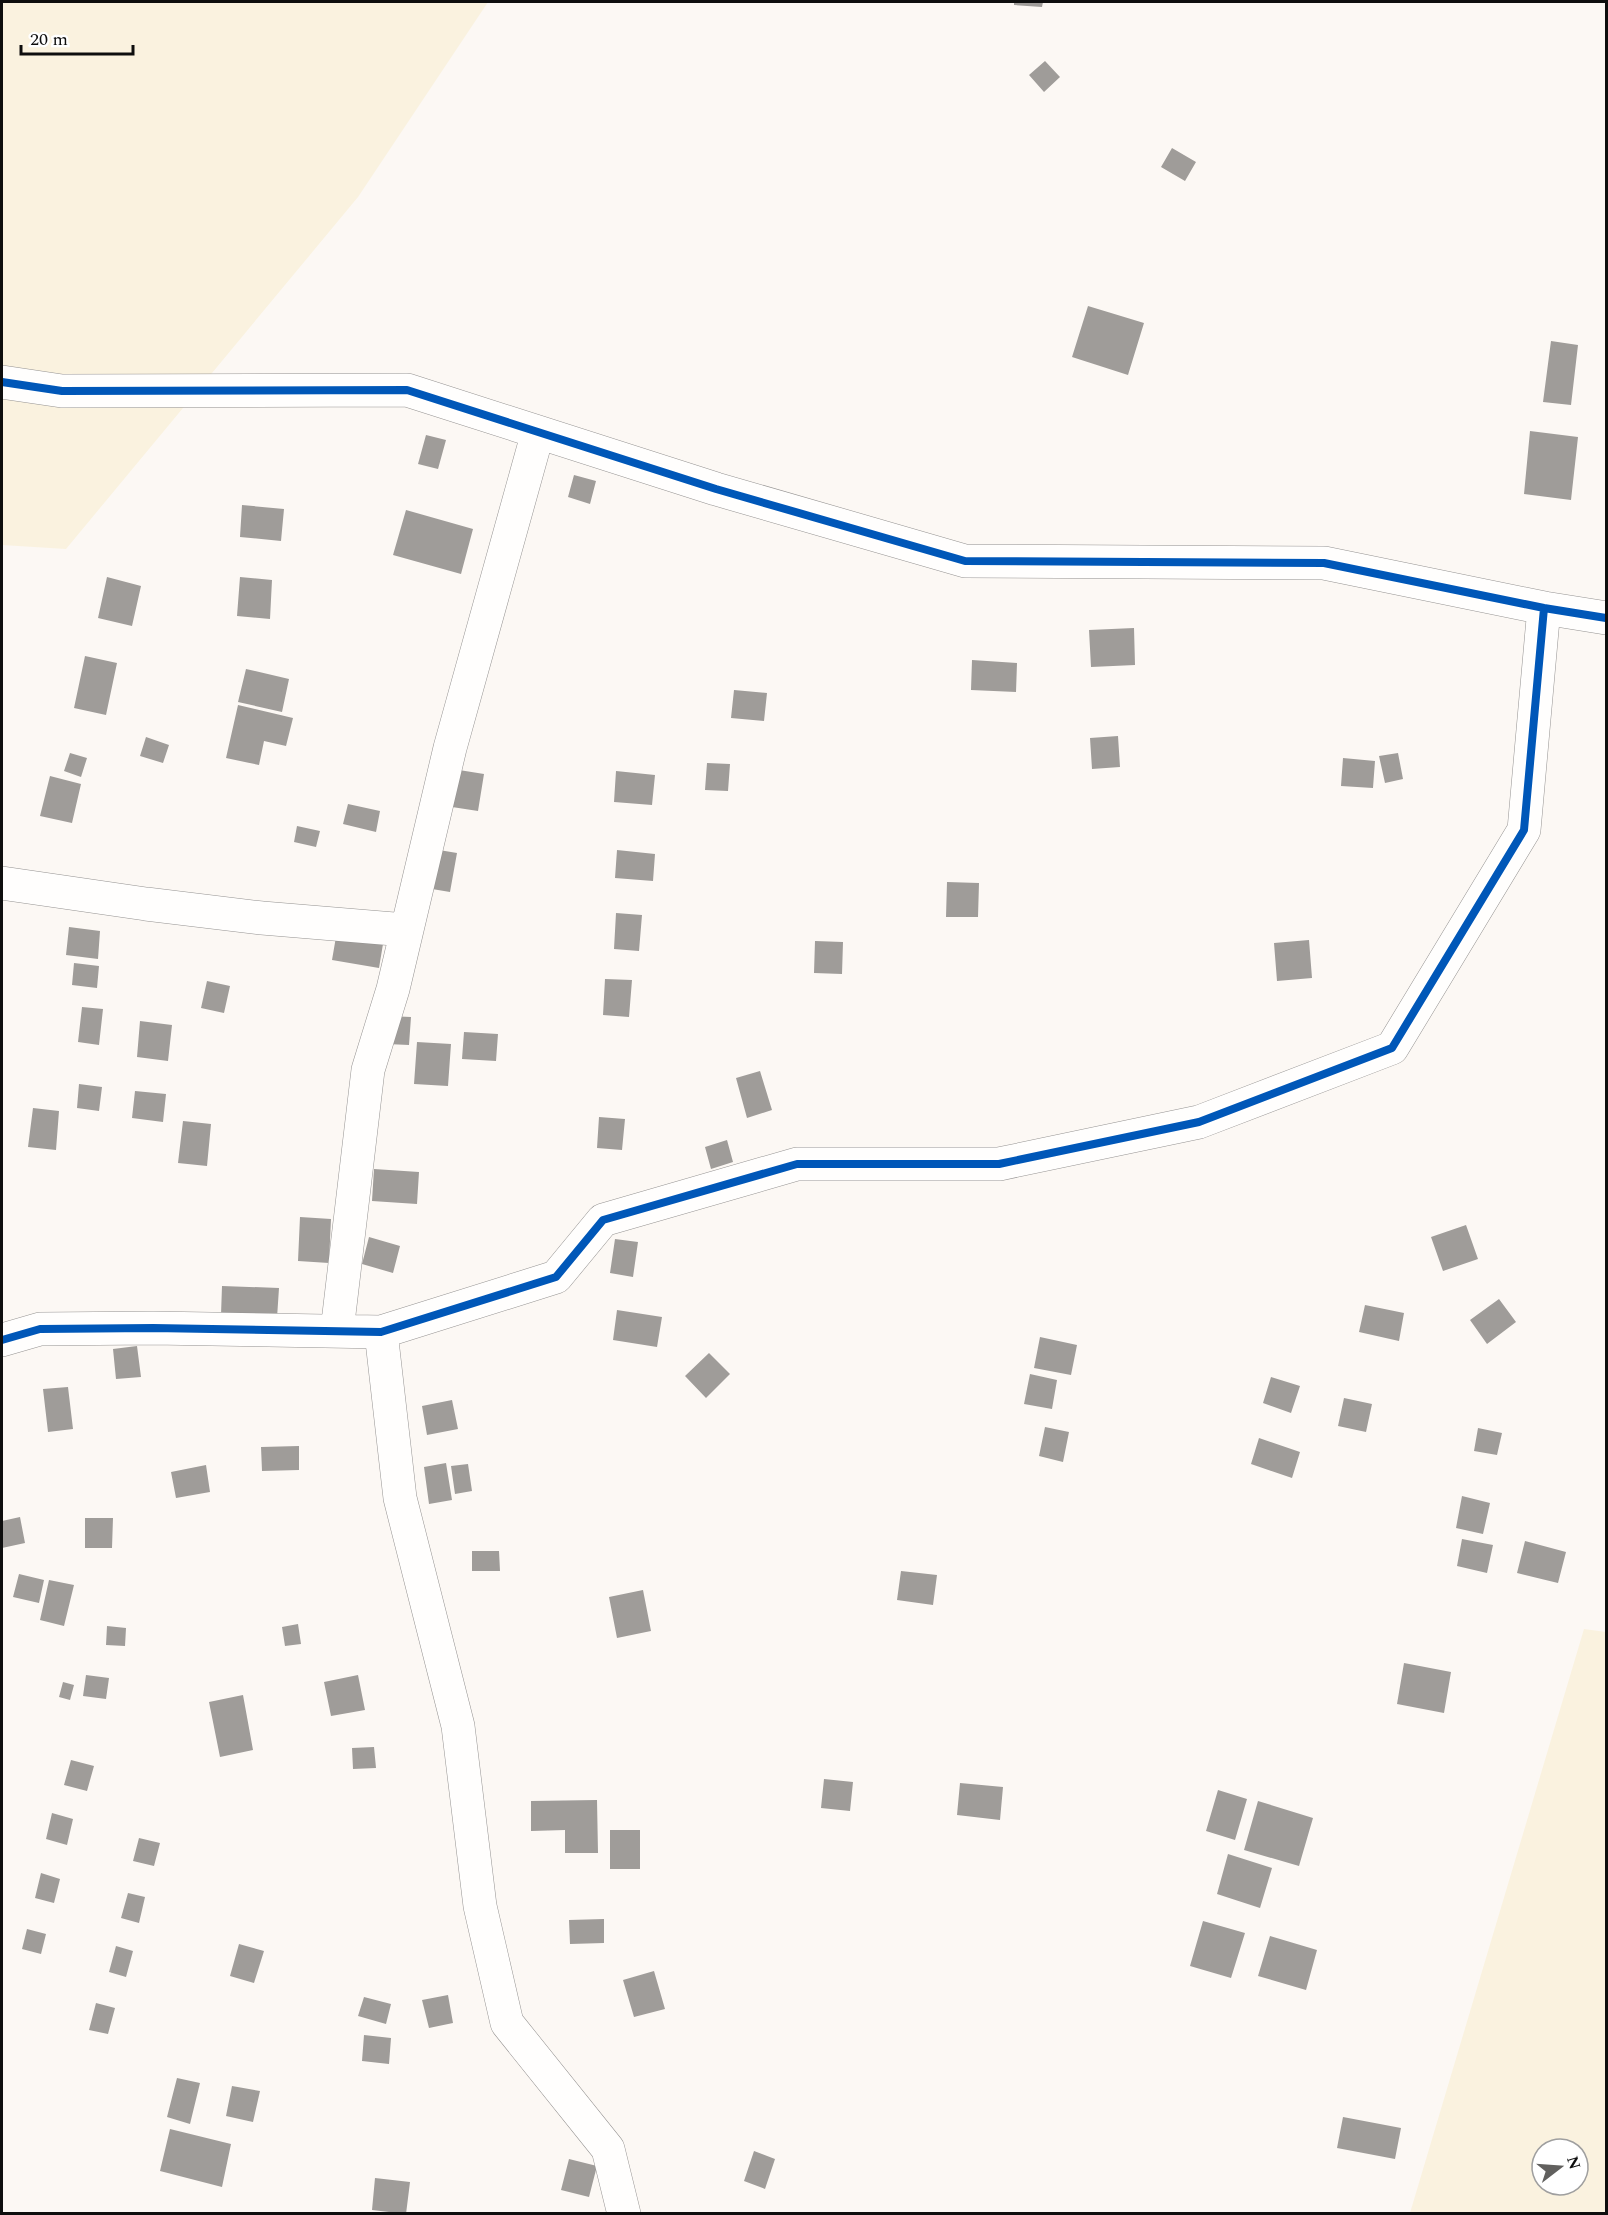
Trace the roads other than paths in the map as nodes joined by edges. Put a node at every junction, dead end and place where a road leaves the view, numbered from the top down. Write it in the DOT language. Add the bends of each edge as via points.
graph roads {
  1 [pos="2,382"];
  2 [pos="538,432"];
  3 [pos="1544,608"];
  4 [pos="1606,618"];
  5 [pos="2,883"];
  6 [pos="406,930"];
  7 [pos="337,1332"];
  8 [pos="381,1332"];
  9 [pos="2,1340"];
  10 [pos="624,2214"];
  1 -- 2 [label="street" via="62,391 407,390"];
  2 -- 3 [label="street" via="964,561 1324,563"];
  2 -- 6 [label="street" via="450,748"];
  3 -- 4 [label="street"];
  3 -- 8 [label="street" via="1524,830 1392,1048 1199,1122 999,1164 797,1164 603,1220 556,1277"];
  5 -- 6 [label="street" via="261,918"];
  6 -- 7 [label="street" via="368,1070"];
  7 -- 8 [label="street"];
  7 -- 9 [label="street" via="40,1329"];
  8 -- 10 [label="street" via="400,1498 458,1726 480,1906 507,2023 608,2149"];
}
